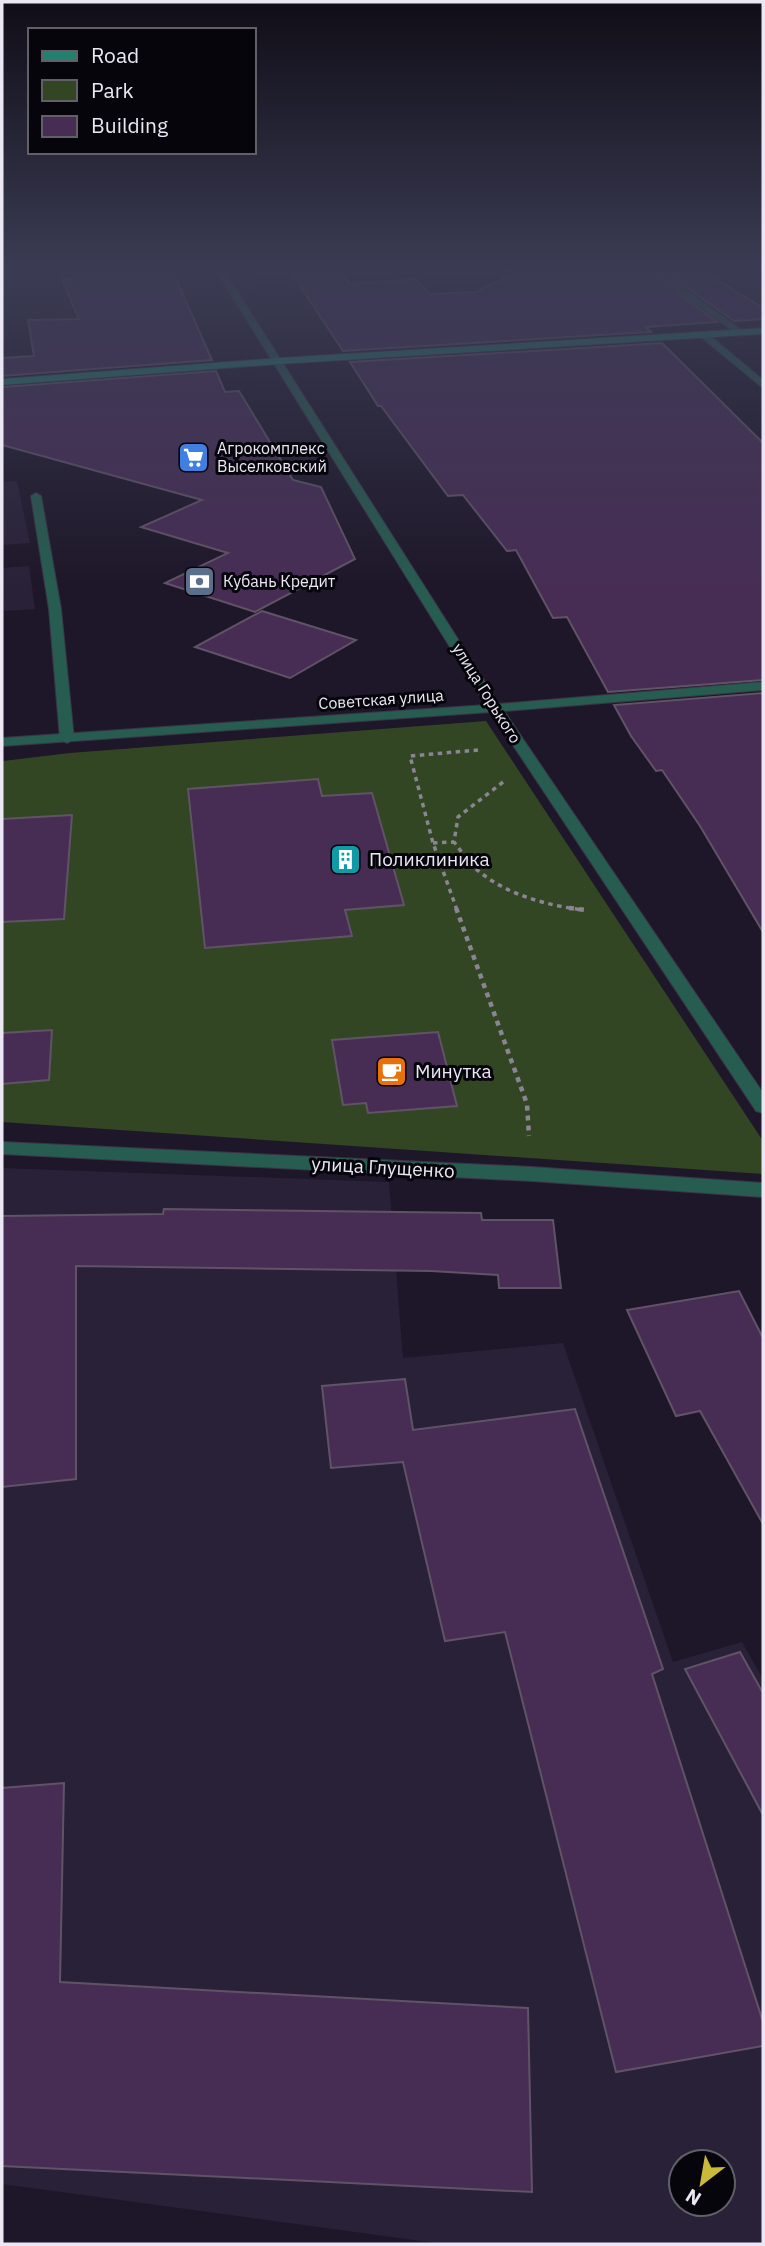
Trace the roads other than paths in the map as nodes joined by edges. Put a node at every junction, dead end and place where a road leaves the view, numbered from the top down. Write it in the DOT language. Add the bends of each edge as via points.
graph roads {
  1 [pos="80,377"];
  2 [pos="289,377"];
  3 [pos="2,383"];
  4 [pos="36,496"];
  5 [pos="763,686"];
  6 [pos="495,708"];
  7 [pos="67,739"];
  8 [pos="2,742"];
  9 [pos="763,1107"];
  10 [pos="2,1148"];
  11 [pos="763,1190"];
  1 -- 3 [label="main road"];
  2 -- 6 [label="street, улица Горького"];
  4 -- 7 [label="street" via="55,609"];
  5 -- 6 [label="street, Советская улица"];
  6 -- 7 [label="street, Советская улица"];
  6 -- 9 [label="street, улица Горького"];
  7 -- 8 [label="street, Советская улица"];
  10 -- 11 [label="street, улица Глущенко"];
}
